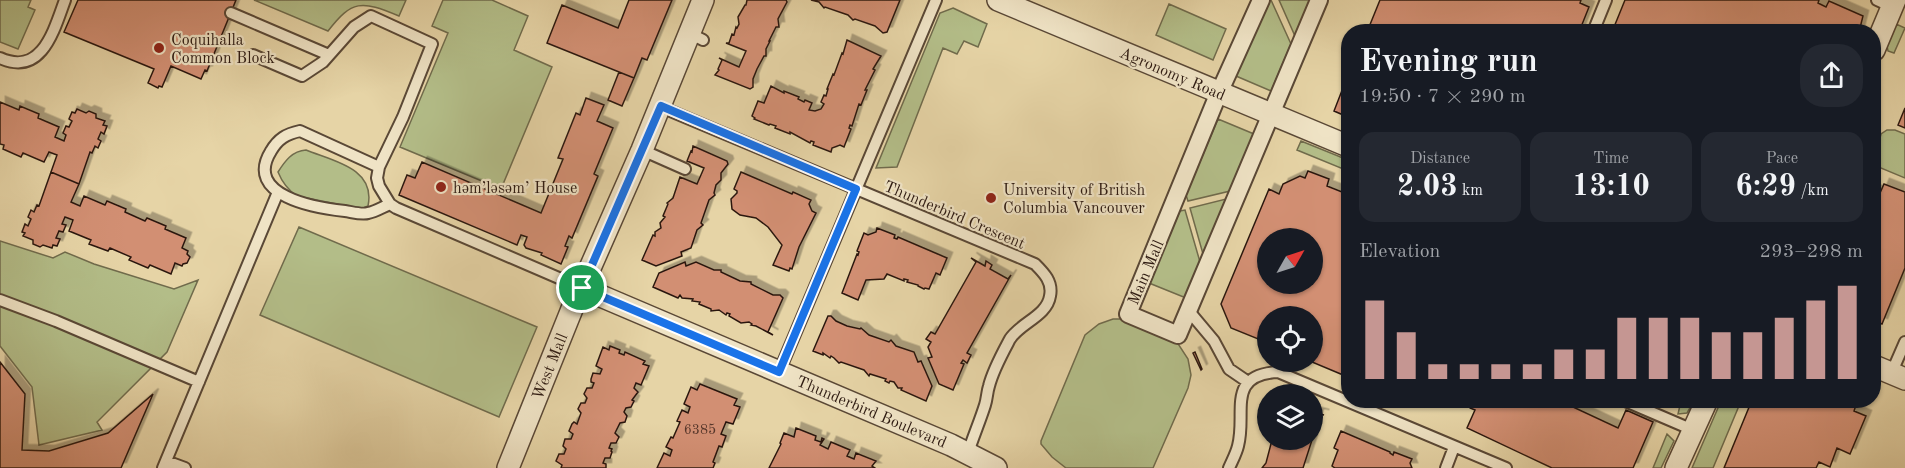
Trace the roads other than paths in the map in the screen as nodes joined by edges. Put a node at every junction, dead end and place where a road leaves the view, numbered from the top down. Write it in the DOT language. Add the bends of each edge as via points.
graph roads {
  1 [pos="65,0"];
  2 [pos="703,0"];
  3 [pos="936,0"];
  4 [pos="998,0"];
  5 [pos="1261,0"];
  6 [pos="1318,0"];
  7 [pos="1603,2"];
  8 [pos="1888,2"];
  9 [pos="231,13"];
  10 [pos="1596,24"];
  11 [pos="1881,26"];
  12 [pos="254,55"];
  13 [pos="329,55"];
  14 [pos="0,58"];
  15 [pos="1219,92"];
  16 [pos="661,106"];
  17 [pos="1271,114"];
  18 [pos="1341,143"];
  19 [pos="642,150"];
  20 [pos="379,166"];
  21 [pos="685,169"];
  22 [pos="856,189"];
  23 [pos="278,192"];
  24 [pos="390,204"];
  25 [pos="582,288"];
  26 [pos="0,300"];
  27 [pos="1188,310"];
  28 [pos="1905,342"];
  29 [pos="779,372"];
  30 [pos="1890,373"];
  31 [pos="199,382"];
  32 [pos="1248,382"];
  33 [pos="1341,398"];
  34 [pos="1363,408"];
  35 [pos="1642,408"];
  36 [pos="1703,408"];
  37 [pos="1693,430"];
  38 [pos="1454,447"];
  39 [pos="965,460"];
  40 [pos="165,465"];
  41 [pos="185,468"];
  42 [pos="508,468"];
  43 [pos="996,468"];
  44 [pos="1229,468"];
  45 [pos="1446,468"];
  46 [pos="1506,468"];
  47 [pos="1676,468"];
  1 -- 14 [label="lane" via="41,52 30,61 11,63"];
  2 -- 16 [label="street, West Mall" via="696,37"];
  3 -- 22 [label="lane"];
  4 -- 15 [label="street, Agronomy Road"];
  5 -- 15 [label="street, Main Mall"];
  6 -- 17 [label="street, Main Mall"];
  7 -- 10 [label="lane"];
  8 -- 11 [label="street"];
  9 -- 13 [label="lane"];
  12 -- 13 [label="lane" via="302,76"];
  13 -- 20 [label="lane" via="354,27 371,16 432,44"];
  15 -- 17 [label="street, Agronomy Road"];
  15 -- 27 [label="street, Main Mall" via="1128,314 1178,335"];
  16 -- 19 [label="street, West Mall"];
  16 -- 22 [label="lane, Thunderbird Crescent"];
  17 -- 18 [label="street, Agronomy Road"];
  17 -- 27 [label="street, Main Mall"];
  19 -- 21 [label="lane"];
  19 -- 25 [label="street, West Mall"];
  20 -- 23 [label="lane" via="300,131 293,132 276,143 268,155 265,172"];
  20 -- 24 [label="lane" via="379,186"];
  22 -- 29 [label="lane"];
  22 -- 39 [label="lane, Thunderbird Crescent" via="1035,264 1050,284 1050,298 1040,314 1019,328 1000,358"];
  23 -- 24 [label="lane" via="296,201 368,214"];
  23 -- 31 [label="lane"];
  24 -- 25 [label="lane"];
  25 -- 29 [label="street, Thunderbird Boulevard"];
  25 -- 42 [label="street, West Mall"];
  26 -- 31 [label="lane"];
  27 -- 32 [label="lane" via="1214,341 1229,369"];
  28 -- 30 [label="lane"];
  29 -- 39 [label="street, Thunderbird Boulevard"];
  31 -- 40 [label="lane"];
  32 -- 33 [label="lane" via="1262,374 1278,372"];
  32 -- 44 [label="lane" via="1241,396 1239,445"];
  34 -- 38 [label="lane"];
  35 -- 37 [label="lane"];
  36 -- 37 [label="street"];
  37 -- 47 [label="street"];
  38 -- 45 [label="lane"];
  38 -- 46 [label="lane"];
  39 -- 43 [label="street, Thunderbird Boulevard"];
  40 -- 41 [label="lane"];
}
